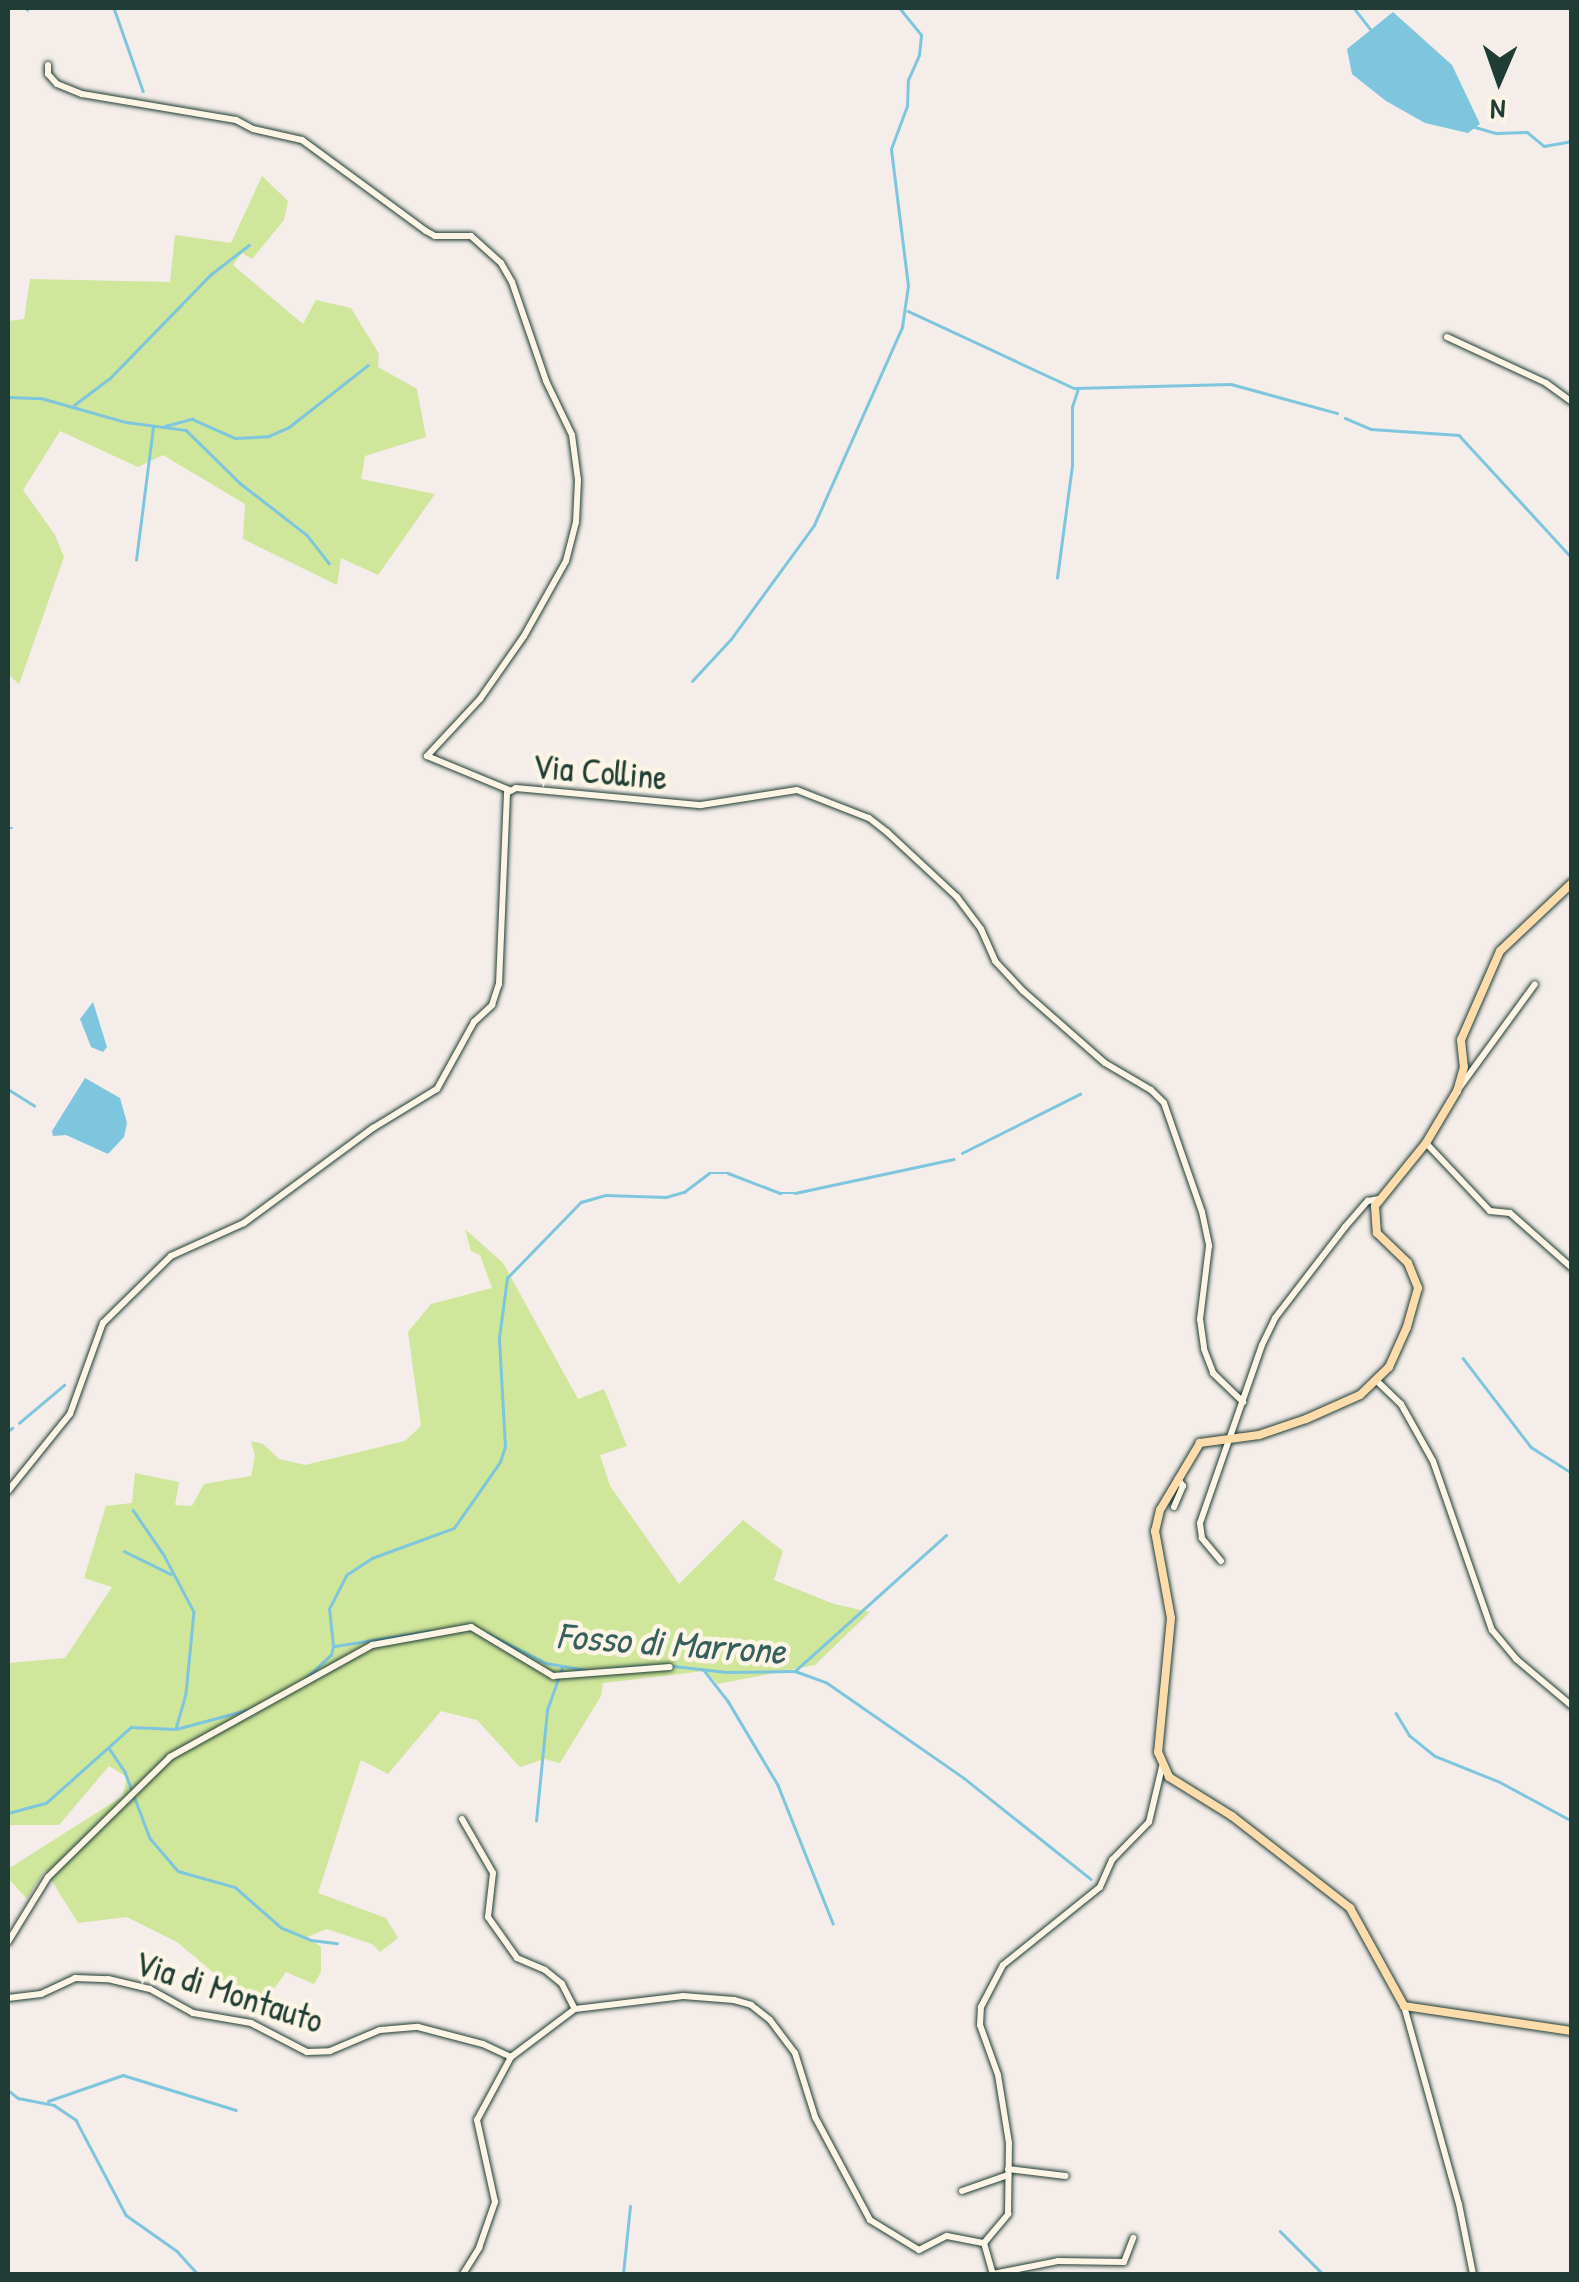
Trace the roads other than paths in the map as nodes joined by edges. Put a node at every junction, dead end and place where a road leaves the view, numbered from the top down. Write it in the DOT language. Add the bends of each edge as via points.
graph roads {
  1 [pos="48,65"];
  2 [pos="1447,337"];
  3 [pos="1572,402"];
  4 [pos="509,790"];
  5 [pos="1572,883"];
  6 [pos="1535,984"];
  7 [pos="1457,1091"];
  8 [pos="1426,1143"];
  9 [pos="1378,1199"];
  10 [pos="1572,1268"];
  11 [pos="1378,1382"];
  12 [pos="1243,1402"];
  13 [pos="1231,1440"];
  14 [pos="1177,1478"];
  15 [pos="8,1491"];
  16 [pos="1174,1508"];
  17 [pos="1221,1561"];
  18 [pos="670,1668"];
  19 [pos="1572,1706"];
  20 [pos="1162,1767"];
  21 [pos="462,1819"];
  22 [pos="8,1942"];
  23 [pos="8,1998"];
  24 [pos="1404,2006"];
  25 [pos="575,2010"];
  26 [pos="1572,2031"];
  27 [pos="511,2058"];
  28 [pos="1008,2172"];
  29 [pos="1066,2176"];
  30 [pos="962,2191"];
  31 [pos="1133,2238"];
  32 [pos="984,2244"];
  33 [pos="464,2274"];
  34 [pos="993,2274"];
  35 [pos="1473,2274"];
  1 -- 4 [label="street" via="57,84 82,94 236,120 302,140 426,230 480,240 512,282 572,436 576,522 566,561 524,636 480,699 427,752 429,759"];
  2 -- 3 [label="street"];
  4 -- 12 [label="street, Via Colline" via="701,805 796,790 869,818 887,832 958,897 995,961 1023,991 1105,1064 1164,1103 1209,1246 1200,1319 1204,1349 1213,1373"];
  4 -- 15 [label="street, Via Colline" via="499,984 492,1006 474,1022 437,1090 373,1128 244,1223 171,1256 103,1324 70,1414"];
  5 -- 7 [label="main road" via="1506,942 1494,962 1461,1040 1464,1071"];
  6 -- 7 [label="street"];
  7 -- 8 [label="main road"];
  8 -- 9 [label="main road"];
  8 -- 10 [label="street" via="1490,1211 1510,1212"];
  9 -- 11 [label="main road" via="1378,1232 1408,1263 1418,1288 1400,1348"];
  9 -- 12 [label="street" via="1345,1227 1275,1318"];
  11 -- 13 [label="main road" via="1279,1430"];
  11 -- 19 [label="street" via="1400,1404 1433,1461 1492,1630"];
  12 -- 13 [label="street"];
  13 -- 14 [label="main road" via="1200,1443"];
  13 -- 17 [label="street" via="1200,1526"];
  14 -- 16 [label="street" via="1184,1486"];
  14 -- 20 [label="main road" via="1156,1530 1172,1626 1158,1744"];
  18 -- 22 [label="street" via="553,1676 471,1627 372,1644 170,1757 48,1878"];
  20 -- 24 [label="main road" via="1350,1908"];
  20 -- 28 [label="street" via="1149,1822 1112,1860 1100,1888 1002,1965 981,2008 1008,2128"];
  21 -- 25 [label="street" via="494,1873 488,1917 517,1958 562,1984"];
  23 -- 27 [label="street, Via di Montauto" via="95,1978 150,1988 193,2013 252,2022 307,2052 330,2052 380,2030 418,2027"];
  24 -- 26 [label="main road"];
  24 -- 35 [label="street"];
  25 -- 27 [label="street"];
  25 -- 32 [label="street" via="683,1996 750,2005 795,2053 815,2117 870,2220 918,2250 947,2236"];
  27 -- 33 [label="street" via="477,2120 494,2202"];
  28 -- 29 [label="street"];
  28 -- 30 [label="street"];
  28 -- 32 [label="street" via="1008,2214"];
  31 -- 34 [label="street" via="1124,2262 1058,2260"];
  32 -- 34 [label="street"];
}
